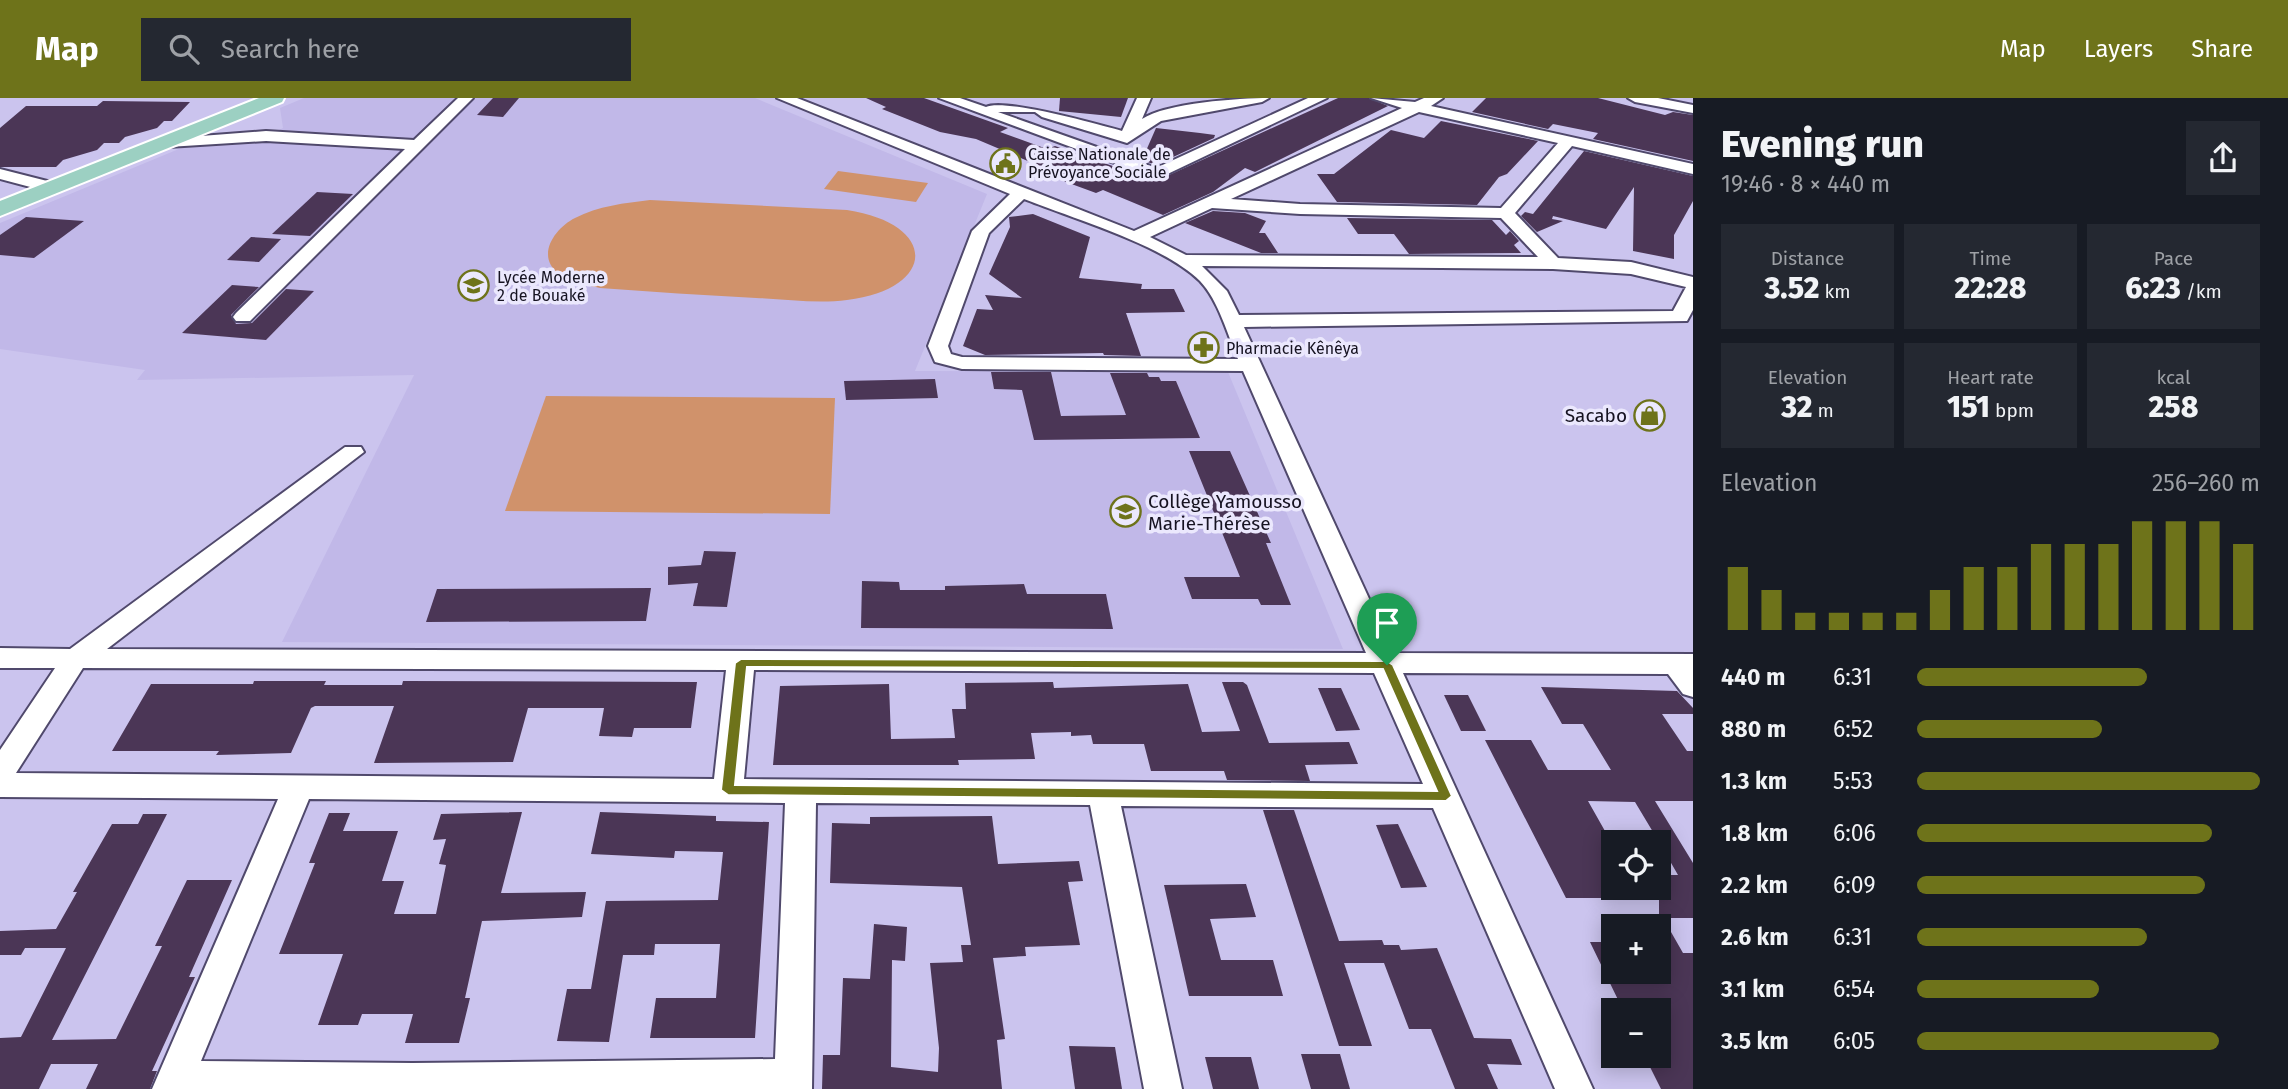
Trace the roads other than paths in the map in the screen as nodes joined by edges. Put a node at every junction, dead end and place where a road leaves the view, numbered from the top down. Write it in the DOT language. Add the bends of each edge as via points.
graph roads {
  1 [pos="275,98"];
  2 [pos="466,98"];
  3 [pos="784,98"];
  4 [pos="814,98"];
  5 [pos="946,98"];
  6 [pos="1144,98"];
  7 [pos="1262,98"];
  8 [pos="1320,98"];
  9 [pos="1378,98"];
  10 [pos="1436,98"];
  11 [pos="1635,98"];
  12 [pos="1043,103"];
  13 [pos="1420,106"];
  14 [pos="974,107"];
  15 [pos="1693,109"];
  16 [pos="241,112"];
  17 [pos="266,136"];
  18 [pos="1127,137"];
  19 [pos="1569,140"];
  20 [pos="168,142"];
  21 [pos="419,145"];
  22 [pos="1129,165"];
  23 [pos="1693,169"];
  24 [pos="0,174"];
  25 [pos="52,188"];
  26 [pos="1022,192"];
  27 [pos="1213,203"];
  28 [pos="0,209"];
  29 [pos="1506,213"];
  30 [pos="1145,233"];
  31 [pos="1184,260"];
  32 [pos="1553,262"];
  33 [pos="1693,284"];
  34 [pos="1693,290"];
  35 [pos="243,317"];
  36 [pos="1233,321"];
  37 [pos="1253,365"];
  38 [pos="353,453"];
  39 [pos="0,658"];
  40 [pos="75,660"];
  41 [pos="741,663"];
  42 [pos="1685,664"];
  43 [pos="1387,665"];
  44 [pos="1693,687"];
  45 [pos="0,774"];
  46 [pos="0,785"];
  47 [pos="298,788"];
  48 [pos="728,790"];
  49 [pos="801,791"];
  50 [pos="1103,792"];
  51 [pos="1446,796"];
  52 [pos="793,1083"];
  53 [pos="173,1084"];
  54 [pos="412,1085"];
  55 [pos="1163,1089"];
  56 [pos="1573,1089"];
  1 -- 16 [label="main road"];
  2 -- 21 [label="street"];
  3 -- 26 [label="street"];
  4 -- 30 [label="street"];
  5 -- 14 [label="street"];
  6 -- 18 [label="street"];
  7 -- 18 [label="street" via="1156,117"];
  8 -- 22 [label="street" via="1160,174"];
  9 -- 13 [label="street"];
  10 -- 13 [label="street"];
  11 -- 15 [label="street"];
  12 -- 14 [label="street"];
  12 -- 18 [label="street" via="1047,114"];
  13 -- 19 [label="street"];
  13 -- 27 [label="street"];
  14 -- 22 [label="street"];
  16 -- 17 [label="street"];
  16 -- 20 [label="main road"];
  17 -- 20 [label="street"];
  17 -- 21 [label="street"];
  18 -- 22 [label="street"];
  19 -- 23 [label="street"];
  19 -- 29 [label="street"];
  20 -- 25 [label="main road"];
  21 -- 35 [label="street"];
  24 -- 25 [label="street"];
  25 -- 28 [label="main road"];
  26 -- 30 [label="street"];
  26 -- 37 [label="street" via="981,231 938,346 942,358 962,363"];
  27 -- 29 [label="street"];
  27 -- 30 [label="street"];
  29 -- 32 [label="street"];
  30 -- 31 [label="street"];
  31 -- 32 [label="street"];
  31 -- 36 [label="street" via="1220,295"];
  32 -- 33 [label="street" via="1631,268"];
  34 -- 36 [label="street" via="1680,317"];
  36 -- 37 [label="street"];
  37 -- 43 [label="street"];
  38 -- 40 [label="street"];
  39 -- 40 [label="street"];
  40 -- 41 [label="street"];
  40 -- 45 [label="street"];
  41 -- 43 [label="street"];
  41 -- 48 [label="street"];
  42 -- 43 [label="street"];
  42 -- 44 [label="street"];
  43 -- 51 [label="street"];
  46 -- 47 [label="street"];
  47 -- 48 [label="street"];
  47 -- 53 [label="street"];
  48 -- 49 [label="street"];
  49 -- 50 [label="street"];
  49 -- 52 [label="street"];
  50 -- 51 [label="street"];
  50 -- 55 [label="street"];
  51 -- 56 [label="street"];
  52 -- 54 [label="street"];
  53 -- 54 [label="street"];
}
